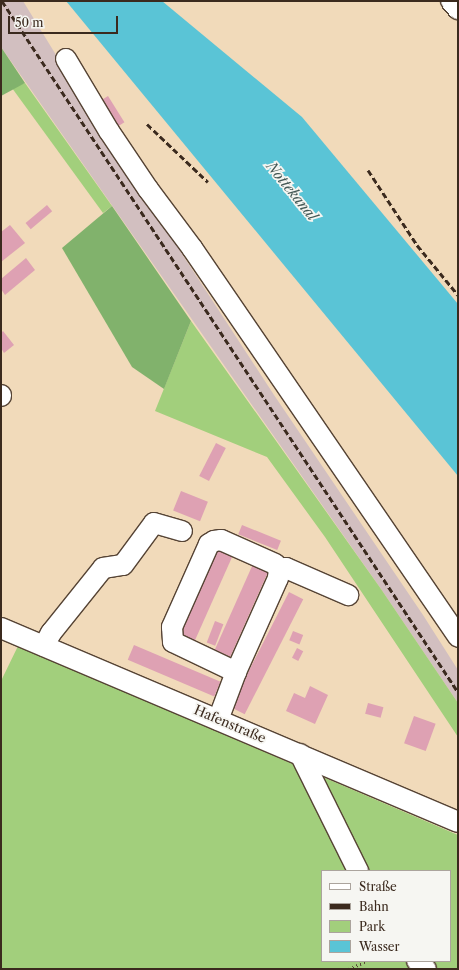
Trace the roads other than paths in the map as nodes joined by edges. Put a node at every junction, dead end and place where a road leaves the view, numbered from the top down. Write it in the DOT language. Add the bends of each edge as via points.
graph roads {
  1 [pos="451,1"];
  2 [pos="458,9"];
  3 [pos="66,59"];
  4 [pos="182,531"];
  5 [pos="279,569"];
  6 [pos="348,595"];
  7 [pos="1,628"];
  8 [pos="458,637"];
  9 [pos="44,646"];
  10 [pos="236,672"];
  11 [pos="218,720"];
  12 [pos="300,754"];
  13 [pos="458,822"];
  14 [pos="358,870"];
  15 [pos="418,962"];
  16 [pos="426,969"];
  1 -- 2 [label="street"];
  3 -- 8 [label="street" via="143,183 192,248"];
  4 -- 9 [label="street" via="154,523 124,565 103,568 51,633"];
  5 -- 6 [label="street" via="286,568"];
  5 -- 10 [label="street" via="278,578"];
  5 -- 10 [label="street" via="275,564 221,540 214,541 209,544 172,627 173,642"];
  7 -- 9 [label="street, Hafenstraße"];
  9 -- 11 [label="street, Hafenstraße"];
  10 -- 11 [label="street"];
  11 -- 12 [label="street, Hafenstraße"];
  12 -- 13 [label="street, Hafenstraße"];
  12 -- 14 [label="street"];
  15 -- 16 [label="street"];
}
